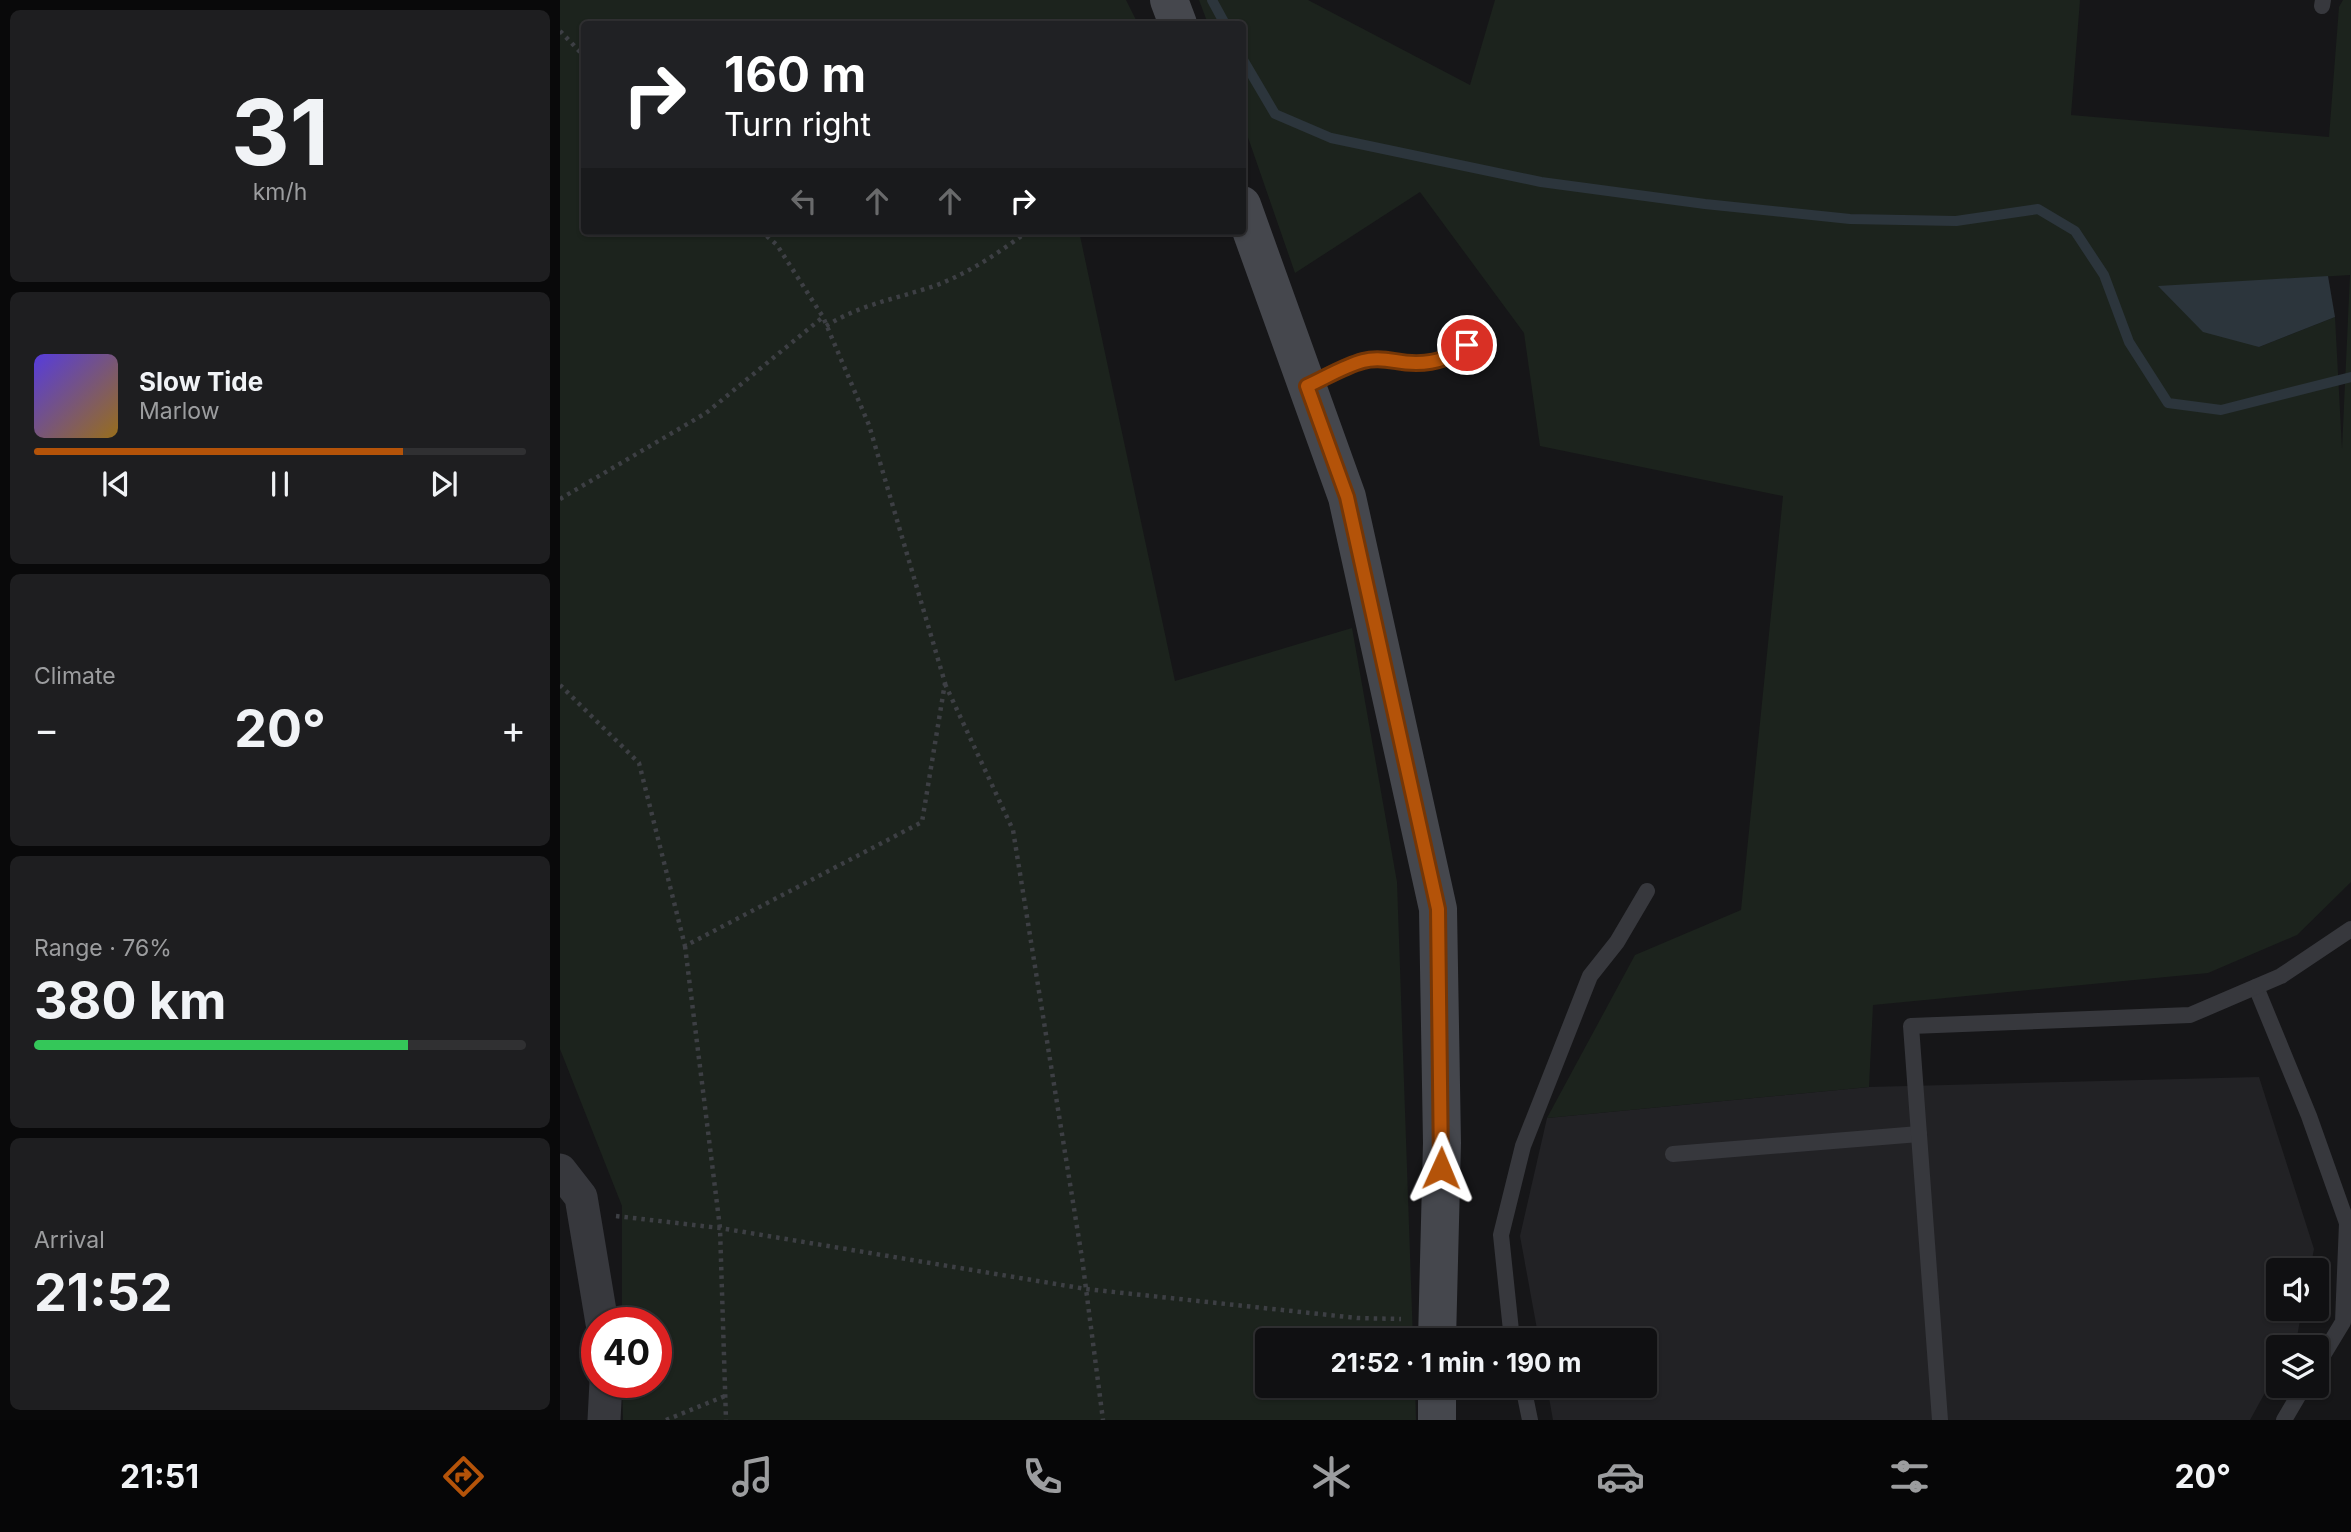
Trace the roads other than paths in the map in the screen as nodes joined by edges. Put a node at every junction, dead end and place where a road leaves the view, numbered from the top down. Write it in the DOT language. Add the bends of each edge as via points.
graph roads {
  1 [pos="1169,0"];
  2 [pos="1177,21"];
  3 [pos="1246,216"];
  4 [pos="1467,345"];
  5 [pos="1307,386"];
  6 [pos="1647,891"];
  7 [pos="2351,929"];
  8 [pos="2256,987"];
  9 [pos="1919,1134"];
  10 [pos="1673,1154"];
  11 [pos="560,1170"];
  12 [pos="599,1307"];
  13 [pos="1437,1328"];
  14 [pos="1511,1328"];
  15 [pos="2329,1345"];
  16 [pos="605,1398"];
  17 [pos="1437,1398"];
  18 [pos="1525,1398"];
  19 [pos="2297,1398"];
  20 [pos="604,1420"];
  21 [pos="1437,1420"];
  22 [pos="1530,1420"];
  23 [pos="1940,1420"];
  24 [pos="2284,1420"];
  1 -- 2 [label="street"];
  3 -- 5 [label="street"];
  4 -- 5 [label="lane" via="1439,362 1362,361"];
  5 -- 13 [label="street" via="1347,497 1438,909 1442,1143"];
  6 -- 14 [label="lane" via="1590,976 1523,1146 1501,1235"];
  7 -- 8 [label="lane" via="2281,976"];
  8 -- 9 [label="lane" via="2190,1015 1911,1026"];
  8 -- 15 [label="lane" via="2347,1223 2343,1322"];
  9 -- 10 [label="lane"];
  9 -- 23 [label="lane"];
  11 -- 12 [label="street" via="582,1197"];
  16 -- 20 [label="street"];
  17 -- 21 [label="street"];
  18 -- 22 [label="lane"];
  19 -- 24 [label="lane"];
}
